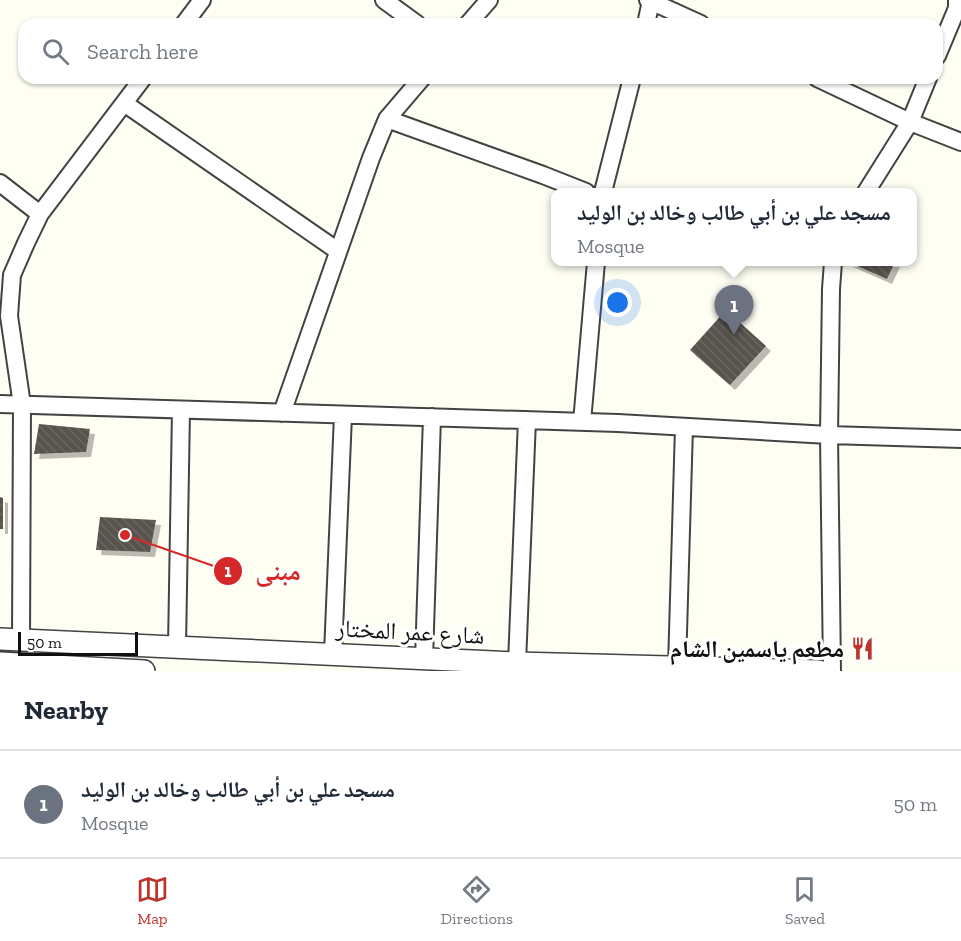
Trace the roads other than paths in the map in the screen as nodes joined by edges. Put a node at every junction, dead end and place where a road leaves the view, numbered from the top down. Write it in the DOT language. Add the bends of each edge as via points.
graph roads {
  1 [pos="202,0"];
  2 [pos="384,0"];
  3 [pos="489,0"];
  4 [pos="957,0"];
  5 [pos="650,1"];
  6 [pos="188,18"];
  7 [pos="409,18"];
  8 [pos="473,18"];
  9 [pos="647,18"];
  10 [pos="688,18"];
  11 [pos="943,42"];
  12 [pos="138,84"];
  13 [pos="417,84"];
  14 [pos="630,84"];
  15 [pos="830,84"];
  16 [pos="926,84"];
  17 [pos="124,103"];
  18 [pos="387,119"];
  19 [pos="910,122"];
  20 [pos="961,142"];
  21 [pos="0,183"];
  22 [pos="576,188"];
  23 [pos="604,188"];
  24 [pos="869,188"];
  25 [pos="40,214"];
  26 [pos="338,251"];
  27 [pos="596,266"];
  28 [pos="833,266"];
  29 [pos="0,404"];
  30 [pos="22,405"];
  31 [pos="181,410"];
  32 [pos="282,413"];
  33 [pos="343,415"];
  34 [pos="432,417"];
  35 [pos="528,420"];
  36 [pos="582,422"];
  37 [pos="684,427"];
  38 [pos="829,435"];
  39 [pos="961,439"];
  40 [pos="10,640"];
  41 [pos="177,647"];
  42 [pos="333,654"];
  43 [pos="424,659"];
  44 [pos="0,663"];
  45 [pos="517,663"];
  46 [pos="677,667"];
  47 [pos="144,671"];
  48 [pos="819,671"];
  49 [pos="832,671"];
  1 -- 6 [label="street"];
  2 -- 7 [label="street"];
  3 -- 8 [label="street"];
  4 -- 11 [label="street"];
  5 -- 9 [label="street"];
  5 -- 10 [label="street"];
  12 -- 17 [label="street"];
  13 -- 18 [label="street"];
  14 -- 23 [label="street"];
  15 -- 19 [label="street"];
  16 -- 19 [label="street"];
  17 -- 25 [label="street"];
  17 -- 26 [label="street"];
  18 -- 22 [label="street"];
  18 -- 26 [label="street"];
  19 -- 20 [label="street"];
  19 -- 24 [label="street"];
  21 -- 25 [label="street"];
  25 -- 30 [label="street" via="12,275 9,316"];
  26 -- 32 [label="street"];
  27 -- 36 [label="street"];
  28 -- 38 [label="street"];
  29 -- 30 [label="street"];
  30 -- 31 [label="street"];
  30 -- 40 [label="street"];
  31 -- 32 [label="street"];
  31 -- 41 [label="street"];
  32 -- 33 [label="street"];
  33 -- 34 [label="street"];
  33 -- 42 [label="street"];
  34 -- 35 [label="street"];
  34 -- 43 [label="street"];
  35 -- 36 [label="street"];
  35 -- 45 [label="street"];
  36 -- 37 [label="street"];
  37 -- 38 [label="street"];
  37 -- 46 [label="street"];
  38 -- 39 [label="street"];
  38 -- 49 [label="street"];
  40 -- 41 [label="street, شارع عمر المختار"];
  41 -- 42 [label="street, شارع عمر المختار"];
  42 -- 43 [label="street, شارع عمر المختار"];
  43 -- 45 [label="street, شارع عمر المختار"];
  44 -- 47 [label="street"];
  45 -- 46 [label="street, شارع عمر المختار"];
  46 -- 48 [label="street, شارع عمر المختار"];
}
